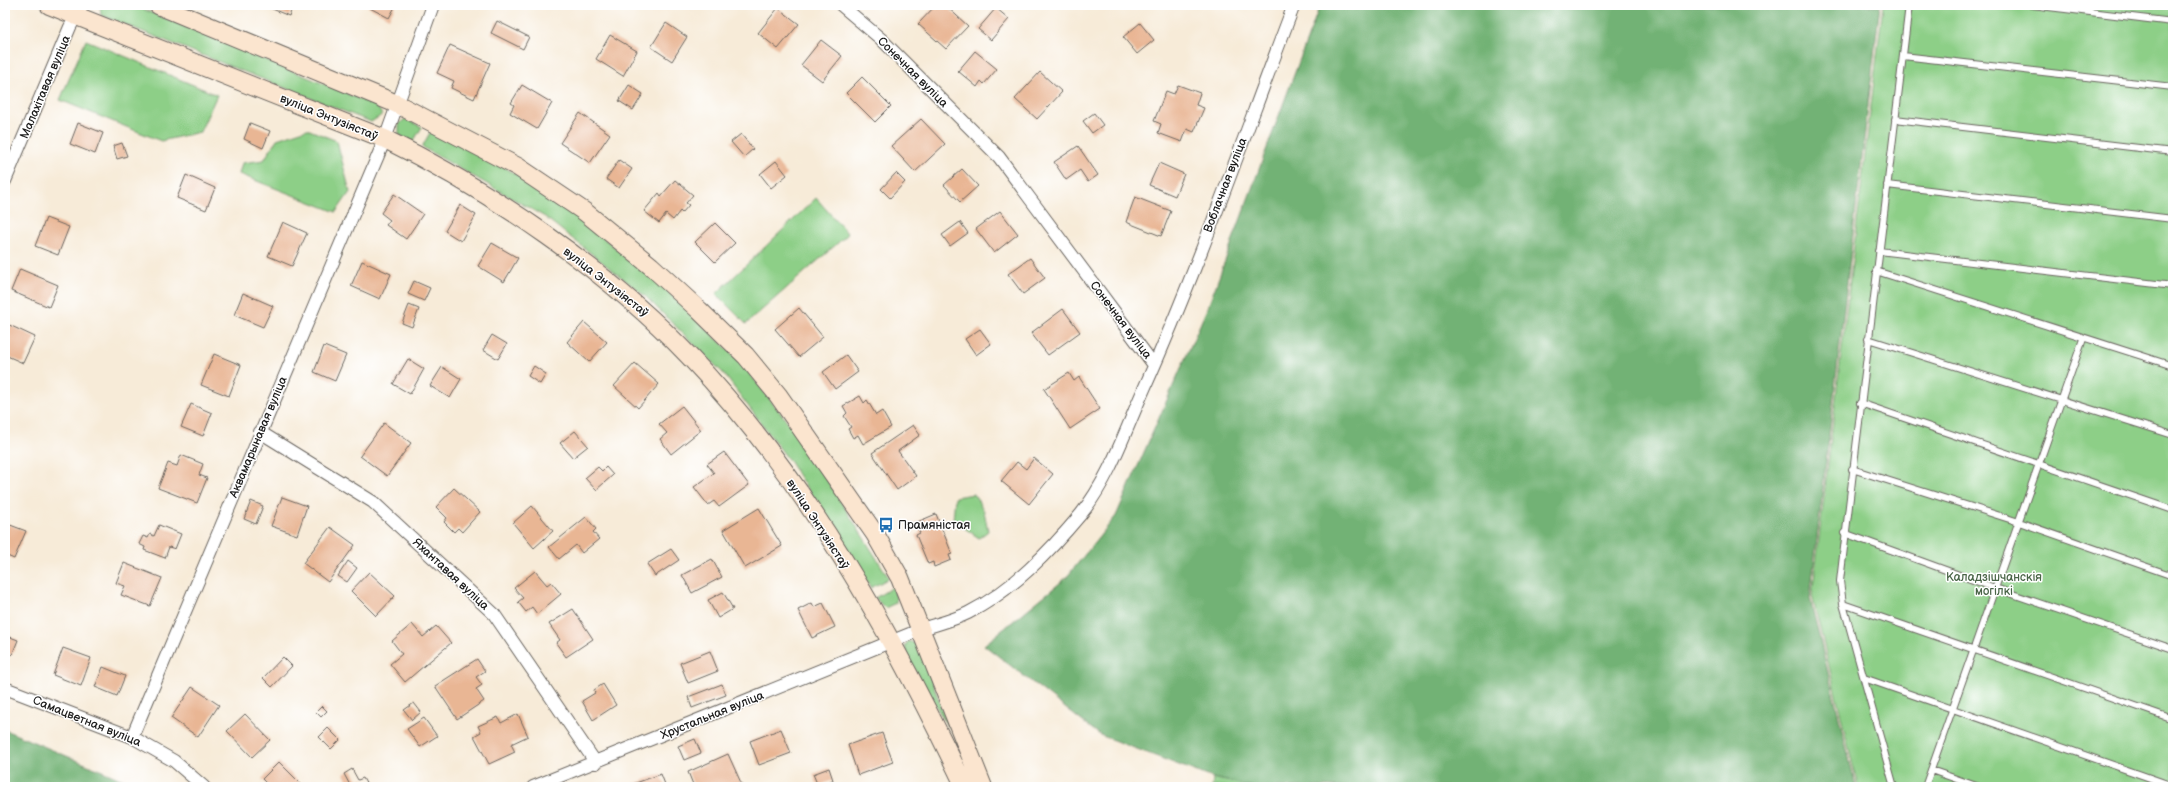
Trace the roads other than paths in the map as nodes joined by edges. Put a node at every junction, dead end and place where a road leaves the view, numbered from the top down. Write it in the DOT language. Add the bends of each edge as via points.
graph roads {
  1 [pos="49,5"];
  2 [pos="158,5"];
  3 [pos="433,5"];
  4 [pos="841,5"];
  5 [pos="1294,5"];
  6 [pos="1909,5"];
  7 [pos="2032,5"];
  8 [pos="79,10"];
  9 [pos="2173,22"];
  10 [pos="1903,56"];
  11 [pos="2173,87"];
  12 [pos="397,104"];
  13 [pos="1895,119"];
  14 [pos="385,139"];
  15 [pos="2173,152"];
  16 [pos="5,181"];
  17 [pos="1887,184"];
  18 [pos="2173,219"];
  19 [pos="1879,251"];
  20 [pos="1876,271"];
  21 [pos="2173,286"];
  22 [pos="1868,338"];
  23 [pos="2083,338"];
  24 [pos="1154,365"];
  25 [pos="2173,366"];
  26 [pos="2062,399"];
  27 [pos="1860,403"];
  28 [pos="260,432"];
  29 [pos="2173,435"];
  30 [pos="2039,466"];
  31 [pos="1852,469"];
  32 [pos="2173,510"];
  33 [pos="2019,522"];
  34 [pos="1844,533"];
  35 [pos="2173,576"];
  36 [pos="1995,588"];
  37 [pos="1843,604"];
  38 [pos="922,629"];
  39 [pos="890,642"];
  40 [pos="2173,649"];
  41 [pos="1973,651"];
  42 [pos="1864,678"];
  43 [pos="5,688"];
  44 [pos="1953,708"];
  45 [pos="2173,719"];
  46 [pos="132,737"];
  47 [pos="596,763"];
  48 [pos="1931,770"];
  49 [pos="2173,786"];
  50 [pos="204,787"];
  51 [pos="533,787"];
  52 [pos="965,787"];
  53 [pos="983,787"];
  54 [pos="1894,787"];
  55 [pos="1925,787"];
  56 [pos="1979,787"];
  1 -- 8 [label="street, вуліца Энтузіястаў"];
  2 -- 12 [label="street"];
  3 -- 12 [label="street, Аквамарынавая вуліца"];
  4 -- 24 [label="street, Сонечная вуліца" via="881,40 999,157"];
  5 -- 24 [label="street, Воблачная вуліца" via="1197,260"];
  6 -- 10 [label="lane"];
  7 -- 9 [label="lane"];
  8 -- 14 [label="street, вуліца Энтузіястаў"];
  8 -- 16 [label="street, Малахітавая вуліца"];
  10 -- 11 [label="lane"];
  10 -- 13 [label="lane"];
  12 -- 14 [label="street, Аквамарынавая вуліца"];
  12 -- 38 [label="street" via="518,167 585,212 651,266 746,356 778,395 874,534 900,578"];
  13 -- 15 [label="lane"];
  13 -- 17 [label="lane"];
  14 -- 28 [label="street, Аквамарынавая вуліца"];
  14 -- 39 [label="street, вуліца Энтузіястаў" via="446,171 517,215 643,310 690,356 771,453 812,512"];
  17 -- 18 [label="lane"];
  17 -- 19 [label="lane"];
  19 -- 20 [label="lane"];
  19 -- 21 [label="lane"];
  20 -- 22 [label="lane"];
  20 -- 23 [label="lane"];
  22 -- 26 [label="lane"];
  22 -- 27 [label="lane"];
  23 -- 25 [label="lane"];
  23 -- 26 [label="lane"];
  24 -- 38 [label="street, Сонечная вуліца" via="1107,471 1077,518 1043,556 1000,593 967,614"];
  26 -- 29 [label="lane"];
  26 -- 30 [label="lane"];
  27 -- 30 [label="lane"];
  27 -- 31 [label="lane"];
  28 -- 46 [label="street, Аквамарынавая вуліца"];
  28 -- 47 [label="street, Яхантавая вуліца" via="372,502 494,614"];
  30 -- 32 [label="lane"];
  30 -- 33 [label="lane"];
  31 -- 33 [label="lane"];
  31 -- 34 [label="lane"];
  33 -- 35 [label="lane"];
  33 -- 36 [label="lane"];
  34 -- 36 [label="lane"];
  34 -- 37 [label="lane" via="1840,581"];
  36 -- 40 [label="lane"];
  36 -- 41 [label="lane"];
  37 -- 41 [label="lane"];
  37 -- 42 [label="lane"];
  38 -- 39 [label="street, Сонечная вуліца"];
  38 -- 53 [label="street"];
  39 -- 47 [label="street, Хрустальная вуліца"];
  39 -- 52 [label="street, вуліца Энтузіястаў" via="938,730"];
  41 -- 44 [label="lane"];
  41 -- 45 [label="lane"];
  42 -- 44 [label="lane"];
  42 -- 54 [label="lane"];
  43 -- 46 [label="street, Самацветная вуліца"];
  44 -- 48 [label="lane"];
  44 -- 49 [label="lane"];
  46 -- 50 [label="street, Самацветная вуліца" via="174,761"];
  47 -- 51 [label="street, Хрустальная вуліца"];
  48 -- 55 [label="lane"];
  48 -- 56 [label="lane"];
}
